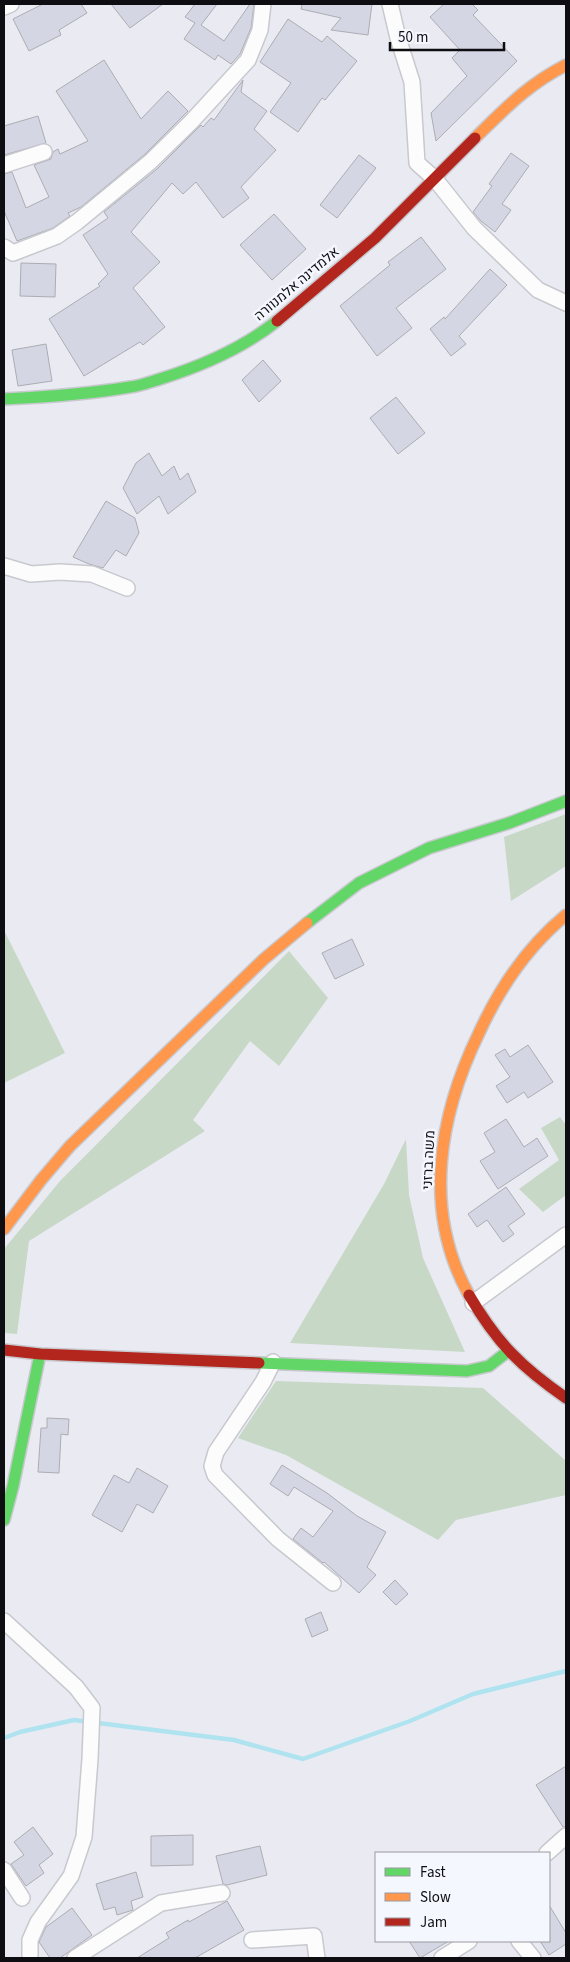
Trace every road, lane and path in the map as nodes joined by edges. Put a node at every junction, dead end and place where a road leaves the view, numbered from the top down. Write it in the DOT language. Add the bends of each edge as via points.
graph roads {
  1 [pos="11,4"];
  2 [pos="263,4"];
  3 [pos="390,4"];
  4 [pos="4,7"];
  5 [pos="566,66"];
  6 [pos="44,152"];
  7 [pos="4,165"];
  8 [pos="436,179"];
  9 [pos="4,247"];
  10 [pos="566,303"];
  11 [pos="4,399"];
  12 [pos="4,566"];
  13 [pos="127,588"];
  14 [pos="566,801"];
  15 [pos="566,915"];
  16 [pos="4,1229"];
  17 [pos="566,1235"];
  18 [pos="473,1303"];
  19 [pos="4,1350"];
  20 [pos="507,1352"];
  21 [pos="40,1354"];
  22 [pos="273,1362"];
  23 [pos="566,1398"];
  24 [pos="4,1520"];
  25 [pos="333,1583"];
  26 [pos="4,1622"];
  27 [pos="566,1836"];
  28 [pos="548,1852"];
  29 [pos="4,1870"];
  30 [pos="222,1893"];
  31 [pos="22,1898"];
  32 [pos="252,1940"];
  33 [pos="467,1942"];
  34 [pos="520,1942"];
  35 [pos="30,1958"];
  36 [pos="75,1958"];
  37 [pos="317,1958"];
  38 [pos="442,1958"];
  39 [pos="533,1958"];
  1 -- 4 [label="street"];
  2 -- 9 [label="street" via="260,30 248,60 192,122 150,162 57,236 13,253"];
  3 -- 8 [label="street" via="412,82 416,163"];
  5 -- 8 [label="street, אלמדינה אלמנוורה" via="522,92"];
  6 -- 7 [label="street"];
  8 -- 10 [label="street" via="474,228 538,290"];
  8 -- 11 [label="street, אלמדינה אלמנוורה" via="375,238 301,302 257,337 225,355 132,387"];
  12 -- 13 [label="street" via="31,574 92,574"];
  14 -- 16 [label="street" via="430,848 359,883 331,904 264,959 70,1146"];
  15 -- 18 [label="street, משה ברזני" via="534,944 505,984 468,1055 449,1108 442,1141 444,1215 449,1248"];
  17 -- 18 [label="street"];
  18 -- 20 [label="street, משה ברזני"];
  19 -- 21 [label="street"];
  20 -- 22 [label="street" via="484,1369 467,1371"];
  20 -- 23 [label="street, משה ברזני" via="523,1368"];
  21 -- 22 [label="street"];
  21 -- 24 [label="street"];
  22 -- 25 [label="street" via="216,1452 212,1466 215,1475 278,1539"];
  26 -- 35 [label="street" via="76,1687 92,1708 84,1837 71,1876 38,1922 30,1940"];
  27 -- 28 [label="street"];
  29 -- 31 [label="street"];
  30 -- 36 [label="street" via="162,1903"];
  32 -- 37 [label="street" via="314,1936"];
  33 -- 38 [label="street"];
  34 -- 39 [label="street"];
}
